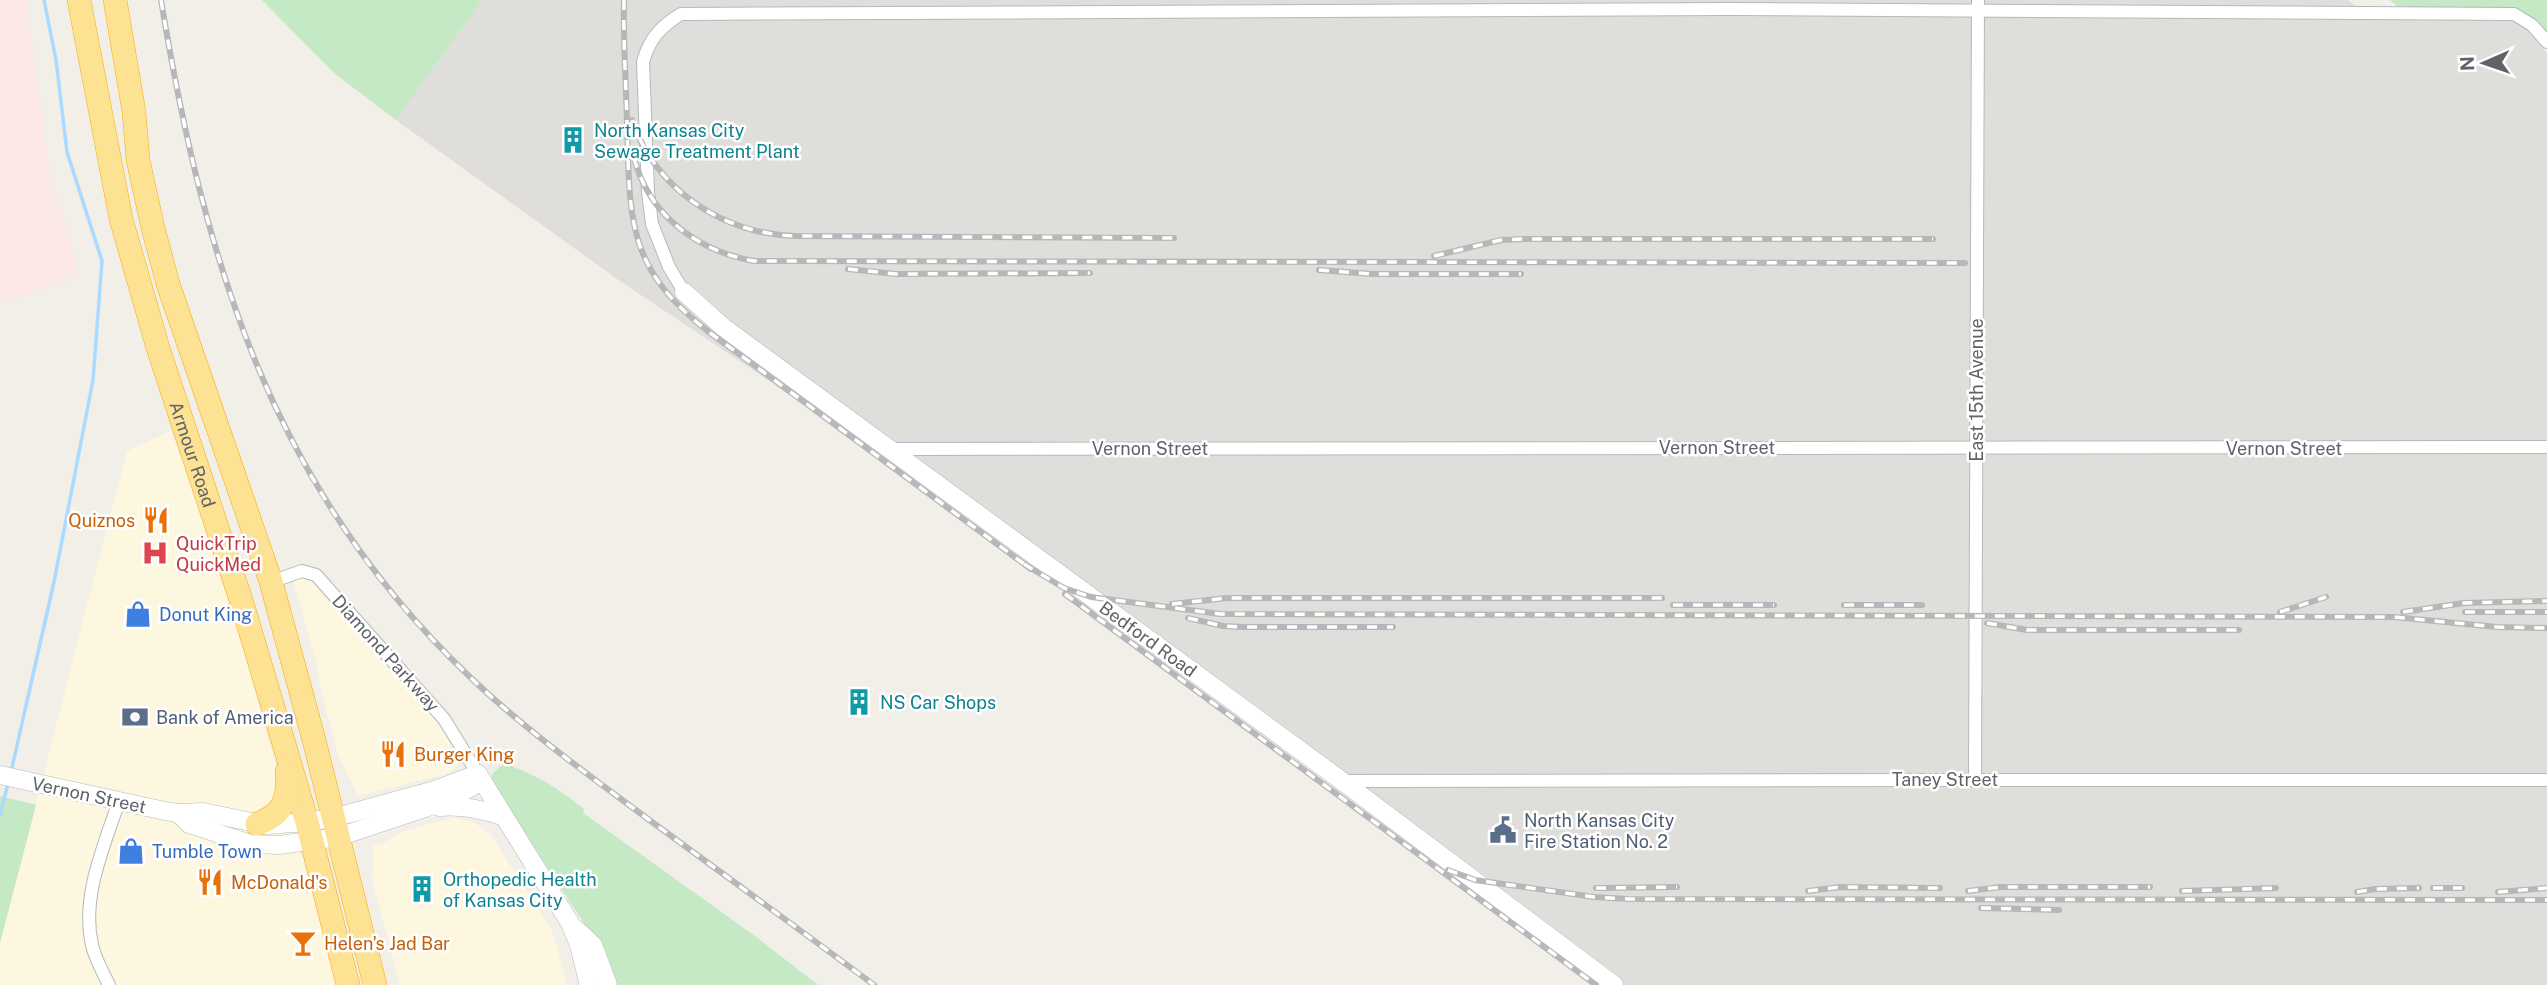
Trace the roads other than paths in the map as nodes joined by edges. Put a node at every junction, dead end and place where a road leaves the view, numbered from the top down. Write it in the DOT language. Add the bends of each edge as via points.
graph roads {
  1 [pos="79,0"];
  2 [pos="115,0"];
  3 [pos="1978,5"];
  4 [pos="2547,42"];
  5 [pos="684,292"];
  6 [pos="1976,447"];
  7 [pos="2547,447"];
  8 [pos="888,449"];
  9 [pos="271,582"];
  10 [pos="241,600"];
  11 [pos="283,626"];
  12 [pos="287,754"];
  13 [pos="478,774"];
  14 [pos="0,775"];
  15 [pos="1975,779"];
  16 [pos="2547,780"];
  17 [pos="1342,781"];
  18 [pos="119,801"];
  19 [pos="425,808"];
  20 [pos="178,813"];
  21 [pos="502,816"];
  22 [pos="257,824"];
  23 [pos="335,827"];
  24 [pos="309,832"];
  25 [pos="570,923"];
  26 [pos="109,985"];
  27 [pos="348,985"];
  28 [pos="375,985"];
  29 [pos="589,985"];
  30 [pos="608,985"];
  31 [pos="1614,985"];
  1 -- 10 [label="highway, Armour Road" via="121,219"];
  2 -- 9 [label="highway, Armour Road" via="138,160 153,228"];
  3 -- 4 [label="street" via="2514,14"];
  3 -- 5 [label="street" via="681,13 656,32 643,62 652,224"];
  3 -- 6 [label="street, East 15th Avenue"];
  5 -- 8 [label="street, Bedford Road" via="723,327"];
  6 -- 7 [label="street, Vernon Street"];
  6 -- 8 [label="street, Vernon Street"];
  6 -- 15 [label="street, East 15th Avenue"];
  8 -- 17 [label="street, Bedford Road"];
  9 -- 11 [label="highway, Armour Road"];
  9 -- 13 [label="street, Diamond Parkway" via="302,571 316,575 444,719"];
  10 -- 11 [label="highway" via="263,606"];
  10 -- 12 [label="highway, Armour Road"];
  11 -- 23 [label="highway, Armour Road"];
  12 -- 22 [label="highway" via="288,793 274,816"];
  12 -- 24 [label="highway, Armour Road"];
  13 -- 19 [label="street" via="473,786"];
  13 -- 21 [label="street, Diamond Parkway"];
  13 -- 23 [label="street"];
  14 -- 18 [label="street, Vernon Street"];
  15 -- 16 [label="street, Taney Street"];
  15 -- 17 [label="street, Taney Street"];
  17 -- 31 [label="street, Bedford Road"];
  18 -- 20 [label="street, Vernon Street"];
  18 -- 26 [label="street" via="92,892 89,923 92,947"];
  19 -- 21 [label="street" via="457,806"];
  19 -- 23 [label="street"];
  20 -- 22 [label="street, Vernon Street" via="203,812"];
  20 -- 24 [label="street, Vernon Street" via="189,824 251,844 279,845"];
  21 -- 25 [label="street, Diamond Parkway"];
  22 -- 24 [label="street, Vernon Street"];
  23 -- 24 [label="street, Vernon Street"];
  23 -- 28 [label="highway, Armour Road"];
  24 -- 27 [label="highway, Armour Road"];
  25 -- 29 [label="street, Diamond Parkway"];
  25 -- 30 [label="street, Diamond Parkway" via="593,945"];
}
